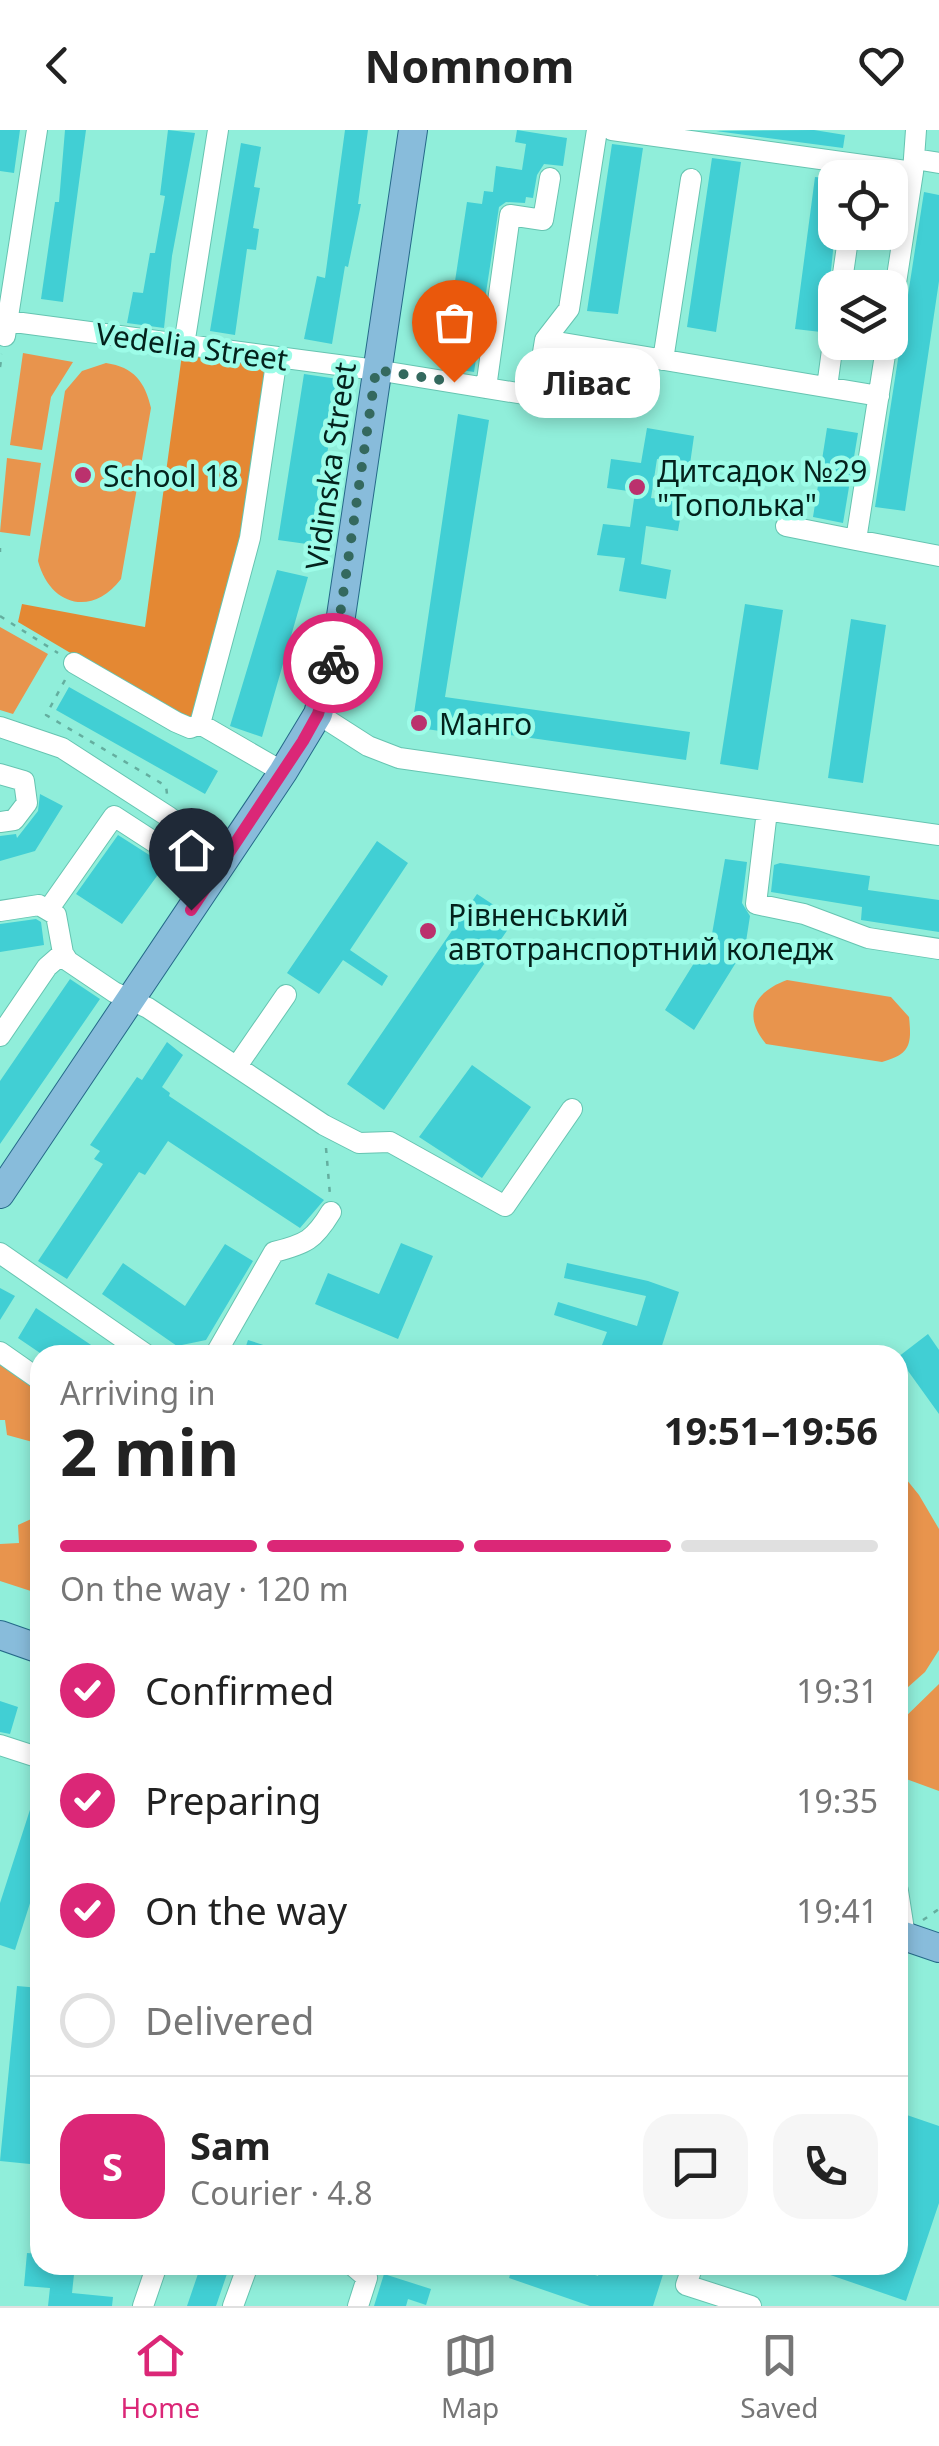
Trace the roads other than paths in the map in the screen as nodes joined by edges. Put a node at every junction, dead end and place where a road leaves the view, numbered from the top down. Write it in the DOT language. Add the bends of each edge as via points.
graph roads {
  1 [pos="38,130"];
  2 [pos="218,130"];
  3 [pos="412,130"];
  4 [pos="597,130"];
  5 [pos="612,130"];
  6 [pos="916,130"];
  7 [pos="939,163"];
  8 [pos="818,164"];
  9 [pos="914,166"];
  10 [pos="908,167"];
  11 [pos="550,178"];
  12 [pos="691,179"];
  13 [pos="898,270"];
  14 [pos="545,340"];
  15 [pos="184,344"];
  16 [pos="277,357"];
  17 [pos="663,360"];
  18 [pos="830,360"];
  19 [pos="884,360"];
  20 [pos="376,370"];
  21 [pos="826,387"];
  22 [pos="486,388"];
  23 [pos="878,396"];
  24 [pos="786,526"];
  25 [pos="856,540"];
  26 [pos="939,556"];
  27 [pos="74,663"];
  28 [pos="318,714"];
  29 [pos="200,724"];
  30 [pos="0,727"];
  31 [pos="283,772"];
  32 [pos="0,774"];
  33 [pos="767,811"];
  34 [pos="0,822"];
  35 [pos="939,835"];
  36 [pos="219,869"];
  37 [pos="48,910"];
  38 [pos="0,911"];
  39 [pos="939,949"];
  40 [pos="63,953"];
  41 [pos="286,995"];
  42 [pos="130,1000"];
  43 [pos="0,1036"];
  44 [pos="237,1066"];
  45 [pos="572,1109"];
  46 [pos="0,1194"];
  47 [pos="332,1212"];
  48 [pos="0,1253"];
  49 [pos="133,1345"];
  50 [pos="221,1345"];
  51 [pos="0,1352"];
  52 [pos="30,1373"];
  53 [pos="0,1635"];
  54 [pos="30,1646"];
  55 [pos="0,1745"];
  56 [pos="30,1755"];
  57 [pos="908,1930"];
  58 [pos="939,1948"];
  59 [pos="154,2275"];
  60 [pos="244,2275"];
  61 [pos="364,2275"];
  62 [pos="690,2275"];
  63 [pos="143,2306"];
  64 [pos="233,2306"];
  65 [pos="358,2306"];
  66 [pos="752,2306"];
  1 -- 15 [label="street, Vedelia Street" via="6,329"];
  2 -- 15 [label="street"];
  3 -- 20 [label="main road, Vidinska Street"];
  4 -- 14 [label="street" via="569,309"];
  5 -- 8 [label="street"];
  6 -- 9 [label="street"];
  7 -- 9 [label="street"];
  9 -- 10 [label="street"];
  9 -- 13 [label="street"];
  11 -- 22 [label="street" via="543,220 510,216"];
  12 -- 17 [label="street"];
  14 -- 17 [label="street"];
  14 -- 22 [label="street, Vedelia Street" via="536,396"];
  15 -- 16 [label="street, Vedelia Street"];
  16 -- 20 [label="street, Vedelia Street"];
  16 -- 29 [label="street" via="250,538"];
  17 -- 21 [label="street"];
  18 -- 21 [label="street"];
  19 -- 23 [label="street"];
  20 -- 22 [label="street, Vedelia Street"];
  20 -- 28 [label="main road, Vidinska Street" via="337,642"];
  21 -- 23 [label="street"];
  23 -- 25 [label="street"];
  24 -- 25 [label="street"];
  25 -- 26 [label="street"];
  27 -- 29 [label="street" via="176,722"];
  28 -- 31 [label="main road, Vidinska Street"];
  28 -- 33 [label="street" via="399,758"];
  29 -- 31 [label="street"];
  30 -- 36 [label="street" via="62,748 169,817"];
  31 -- 36 [label="main road, Vidinska Street"];
  32 -- 34 [label="street" via="24,782 28,804 14,820"];
  33 -- 35 [label="street"];
  33 -- 39 [label="street" via="756,904 868,938"];
  36 -- 37 [label="street" via="114,816"];
  36 -- 42 [label="main road, Vidinska Street"];
  37 -- 38 [label="street" via="39,905"];
  37 -- 40 [label="street" via="56,915"];
  40 -- 42 [label="street"];
  40 -- 43 [label="street"];
  41 -- 44 [label="street"];
  42 -- 44 [label="street"];
  42 -- 46 [label="main road, Vidinska Street"];
  44 -- 45 [label="street" via="324,1125 359,1143 390,1142 504,1206"];
  47 -- 50 [label="street" via="302,1245 274,1252"];
  48 -- 49 [label="street"];
  51 -- 52 [label="street"];
  53 -- 54 [label="main road"];
  55 -- 56 [label="street"];
  57 -- 58 [label="main road"];
  59 -- 63 [label="street"];
  60 -- 64 [label="street"];
  61 -- 65 [label="street"];
  62 -- 66 [label="street" via="686,2286"];
}
